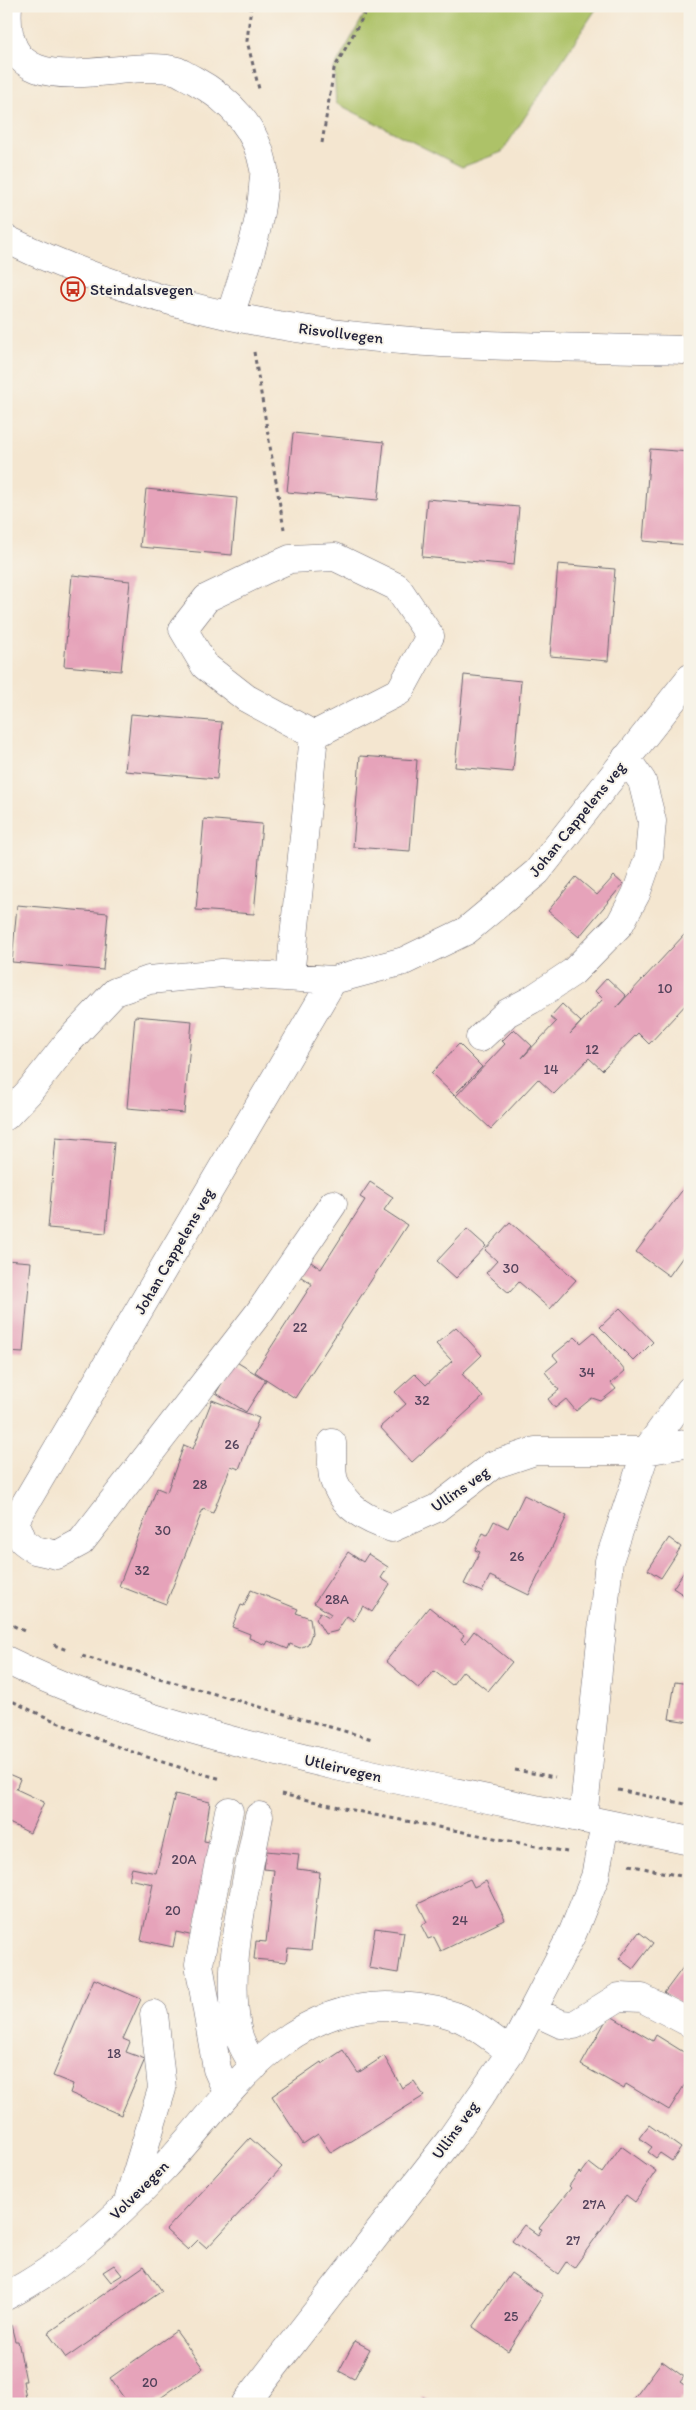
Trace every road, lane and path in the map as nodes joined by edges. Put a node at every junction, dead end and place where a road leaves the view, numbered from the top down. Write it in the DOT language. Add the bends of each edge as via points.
graph roads {
  1 [pos="8,6"];
  2 [pos="369,6"];
  3 [pos="322,143"];
  4 [pos="6,239"];
  5 [pos="240,318"];
  6 [pos="690,350"];
  7 [pos="290,559"];
  8 [pos="690,678"];
  9 [pos="314,735"];
  10 [pos="626,758"];
  11 [pos="290,977"];
  12 [pos="333,980"];
  13 [pos="480,1038"];
  14 [pos="7,1116"];
  15 [pos="333,1204"];
  16 [pos="690,1390"];
  17 [pos="332,1443"];
  18 [pos="690,1443"];
  19 [pos="646,1451"];
  20 [pos="6,1622"];
  21 [pos="30,1633"];
  22 [pos="53,1644"];
  23 [pos="68,1650"];
  24 [pos="76,1654"];
  25 [pos="6,1660"];
  26 [pos="374,1740"];
  27 [pos="509,1769"];
  28 [pos="586,1783"];
  29 [pos="690,1805"];
  30 [pos="229,1811"];
  31 [pos="259,1816"];
  32 [pos="594,1821"];
  33 [pos="690,1841"];
  34 [pos="532,2011"];
  35 [pos="154,2014"];
  36 [pos="690,2023"];
  37 [pos="510,2052"];
  38 [pos="255,2066"];
  39 [pos="227,2092"];
  40 [pos="127,2202"];
  41 [pos="6,2296"];
  42 [pos="245,2404"];
  1 -- 5 [label="street" via="6,26 16,52 32,69 62,74 136,68 177,71 232,106 251,132 264,170 261,214"];
  2 -- 3 [label="path" via="334,69"];
  4 -- 5 [label="street, Risvollvegen" via="59,264 130,290"];
  5 -- 6 [label="street, Risvollvegen" via="362,337 468,344"];
  5 -- 7 [label="path"];
  7 -- 9 [label="street" via="207,598 184,628 205,666 246,698"];
  7 -- 9 [label="street" via="335,556 397,587 430,636 400,691"];
  8 -- 10 [label="street, Johan Cappelens veg"];
  9 -- 11 [label="street"];
  10 -- 12 [label="street, Johan Cappelens veg" via="537,872 466,930 404,961"];
  10 -- 13 [label="street" via="642,781 652,821 648,856 636,894 620,924 573,972 507,1013"];
  11 -- 12 [label="street, Johan Cappelens veg"];
  11 -- 14 [label="street, Johan Cappelens veg" via="222,973 149,980 115,992 69,1041"];
  12 -- 15 [label="street, Johan Cappelens veg" via="15,1521 23,1541 35,1550 57,1555 81,1542 249,1325"];
  16 -- 19 [label="street, Ullins veg"];
  17 -- 19 [label="street, Ullins veg" via="334,1482 352,1510 392,1528 437,1508 493,1465 535,1451"];
  18 -- 19 [label="street"];
  19 -- 28 [label="street, Ullins veg" via="609,1561"];
  20 -- 21 [label="path"];
  22 -- 23 [label="path"];
  24 -- 26 [label="path"];
  25 -- 32 [label="street, Utleirvegen" via="80,1692 248,1746"];
  27 -- 28 [label="path"];
  28 -- 29 [label="path"];
  28 -- 32 [label="street, Ullins veg"];
  30 -- 39 [label="street" via="199,1964 217,2069"];
  31 -- 38 [label="street" via="234,1968 237,2029"];
  32 -- 33 [label="street, Utleirvegen"];
  32 -- 34 [label="street, Ullins veg" via="595,1877 573,1932"];
  34 -- 36 [label="street" via="561,2024 574,2025 620,1997 642,1998"];
  34 -- 37 [label="street, Ullins veg"];
  35 -- 40 [label="street" via="162,2089"];
  37 -- 38 [label="street, Volvevegen" via="462,2019 425,2010 375,2006 350,2009 317,2021 272,2049"];
  37 -- 42 [label="street, Ullins veg" via="450,2140"];
  38 -- 39 [label="street, Volvevegen"];
  39 -- 40 [label="street, Volvevegen" via="164,2166"];
  40 -- 41 [label="street, Volvevegen" via="66,2257"];
}
